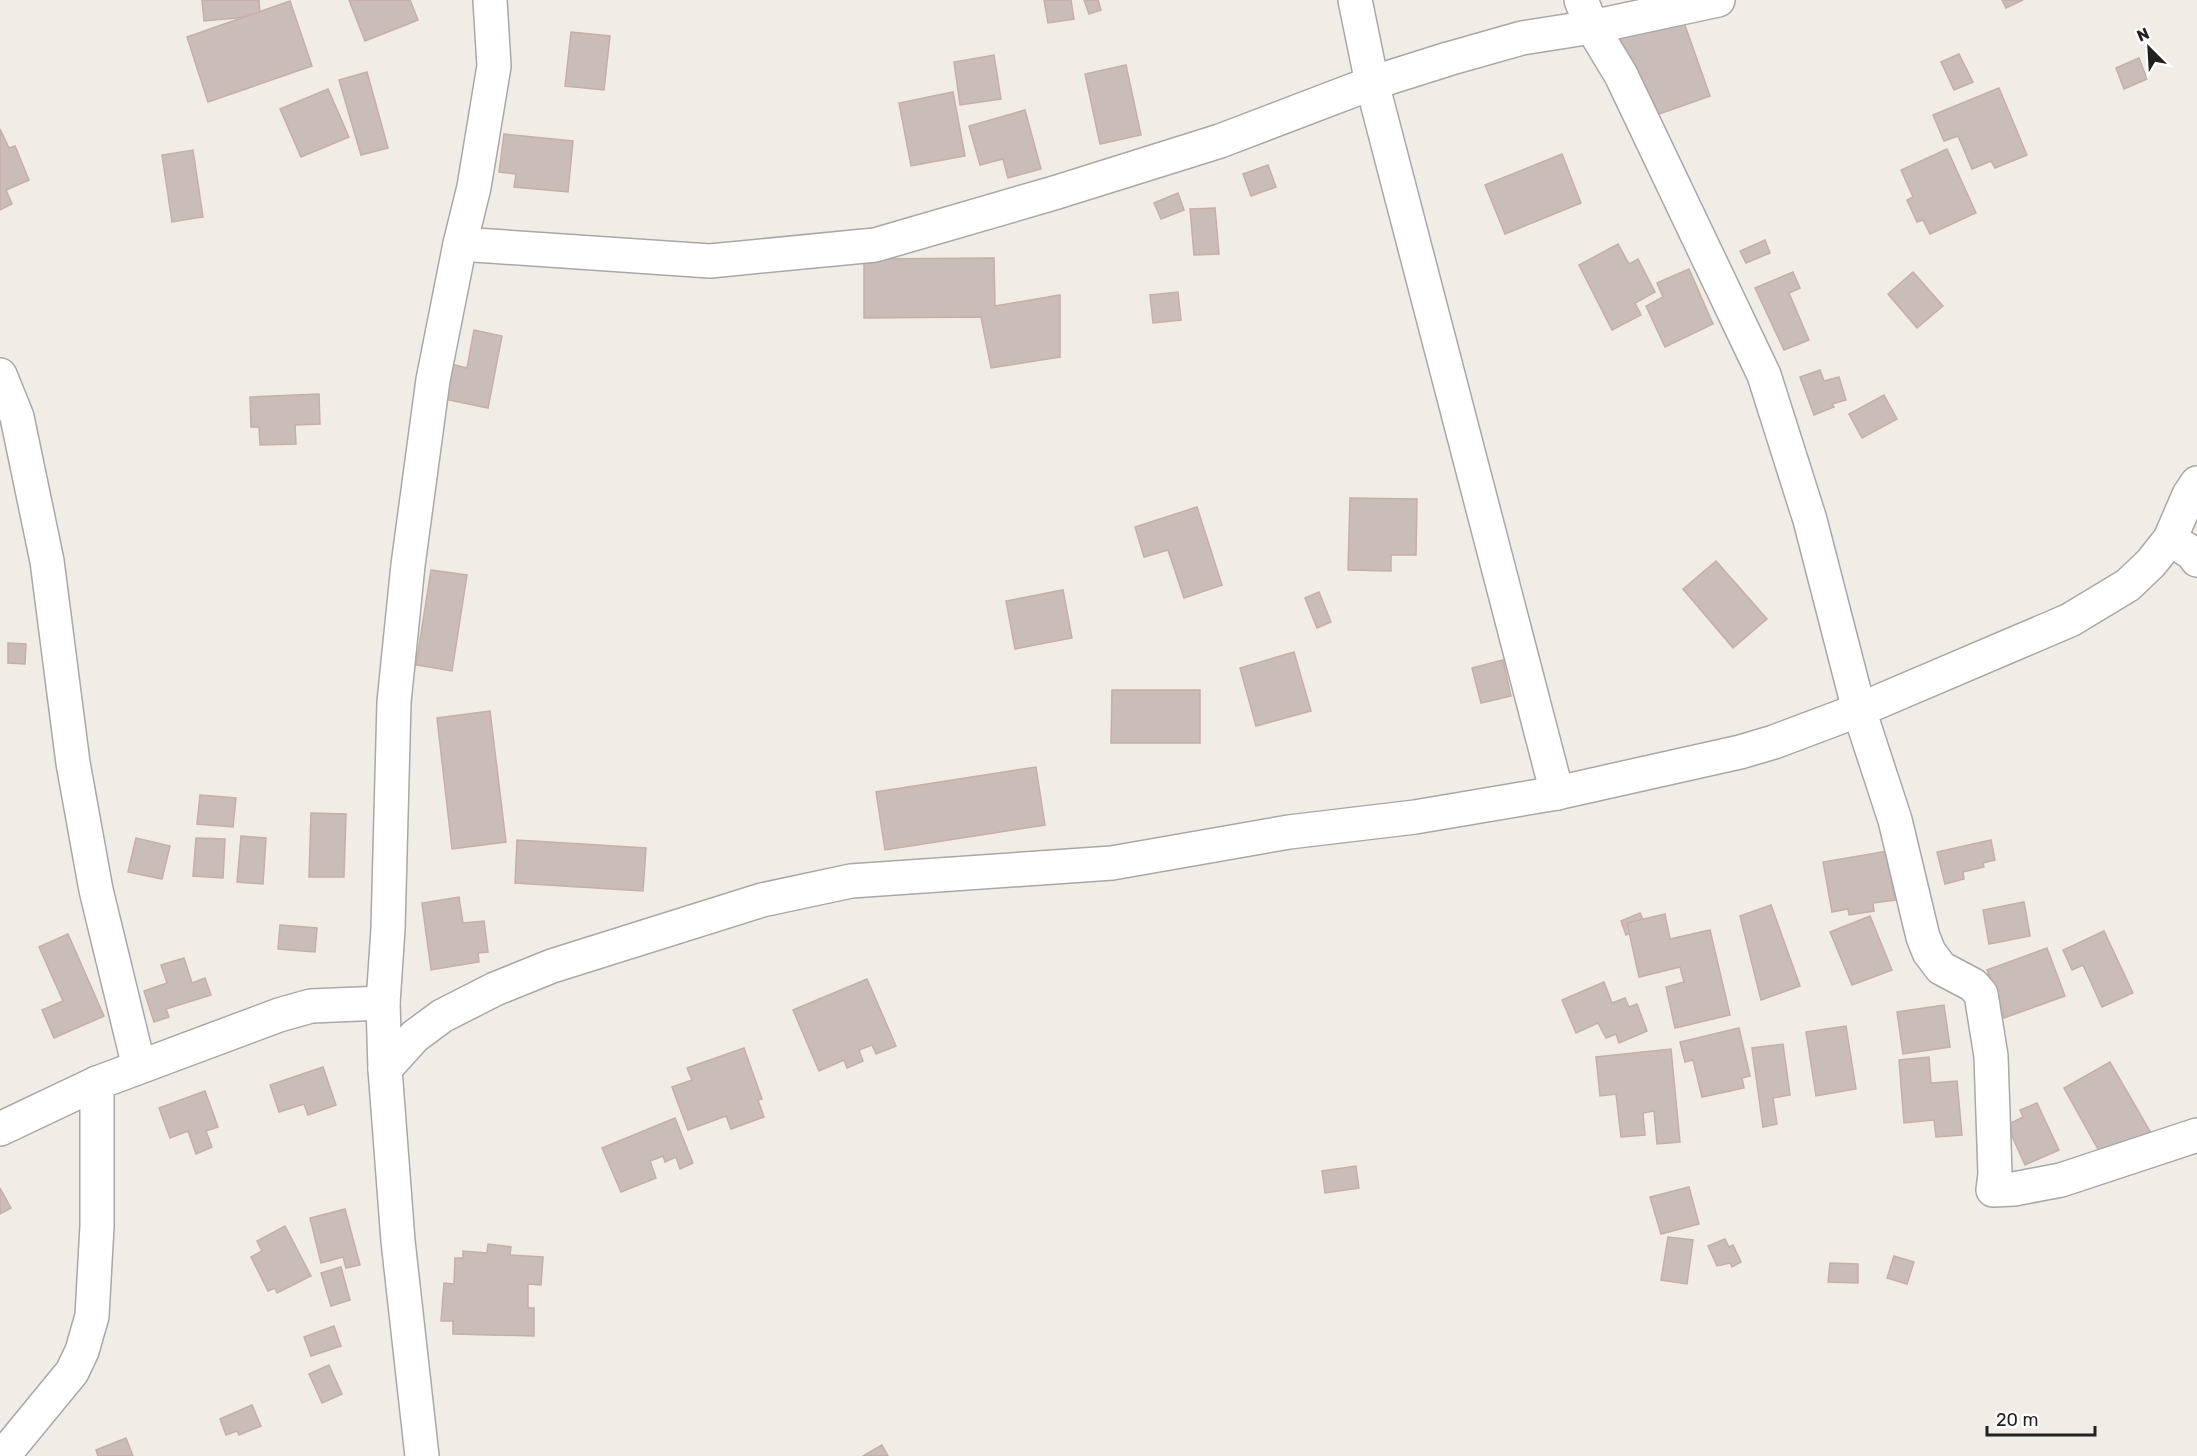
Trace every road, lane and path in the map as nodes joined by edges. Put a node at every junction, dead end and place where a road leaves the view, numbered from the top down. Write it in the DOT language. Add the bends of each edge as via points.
graph roads {
  1 [pos="490,0"];
  2 [pos="1354,0"];
  3 [pos="1718,0"];
  4 [pos="1587,14"];
  5 [pos="1371,83"];
  6 [pos="460,244"];
  7 [pos="0,375"];
  8 [pos="2197,483"];
  9 [pos="2170,539"];
  10 [pos="2197,560"];
  11 [pos="1859,710"];
  12 [pos="1557,793"];
  13 [pos="383,1003"];
  14 [pos="139,1067"];
  15 [pos="385,1069"];
  16 [pos="97,1083"];
  17 [pos="0,1129"];
  18 [pos="2197,1135"];
  19 [pos="3,1456"];
  20 [pos="422,1456"];
  1 -- 6 [label="street" via="494,66 474,187"];
  2 -- 5 [label="street"];
  3 -- 4 [label="street"];
  4 -- 5 [label="street"];
  4 -- 11 [label="street" via="1621,75 1764,375 1810,520"];
  5 -- 6 [label="street" via="1220,141 875,245 710,261"];
  5 -- 12 [label="street"];
  6 -- 13 [label="street" via="433,380 394,702"];
  7 -- 14 [label="street" via="17,417 47,561 73,764 96,890"];
  8 -- 9 [label="street"];
  9 -- 10 [label="street"];
  9 -- 11 [label="street" via="2128,585 2070,620"];
  11 -- 12 [label="street" via="1740,752"];
  11 -- 18 [label="street" via="1895,820 1929,952 1941,968 1973,985 1980,994 1990,1056 1993,1190 2061,1180"];
  12 -- 15 [label="street" via="1415,817 1289,832 1112,863 851,881 762,900 552,966 495,989 442,1016 415,1035"];
  13 -- 14 [label="street" via="311,1006"];
  13 -- 15 [label="street"];
  14 -- 16 [label="street"];
  15 -- 20 [label="street" via="398,1241"];
  16 -- 17 [label="street"];
  16 -- 19 [label="street" via="97,1226 92,1316 72,1372"];
}
